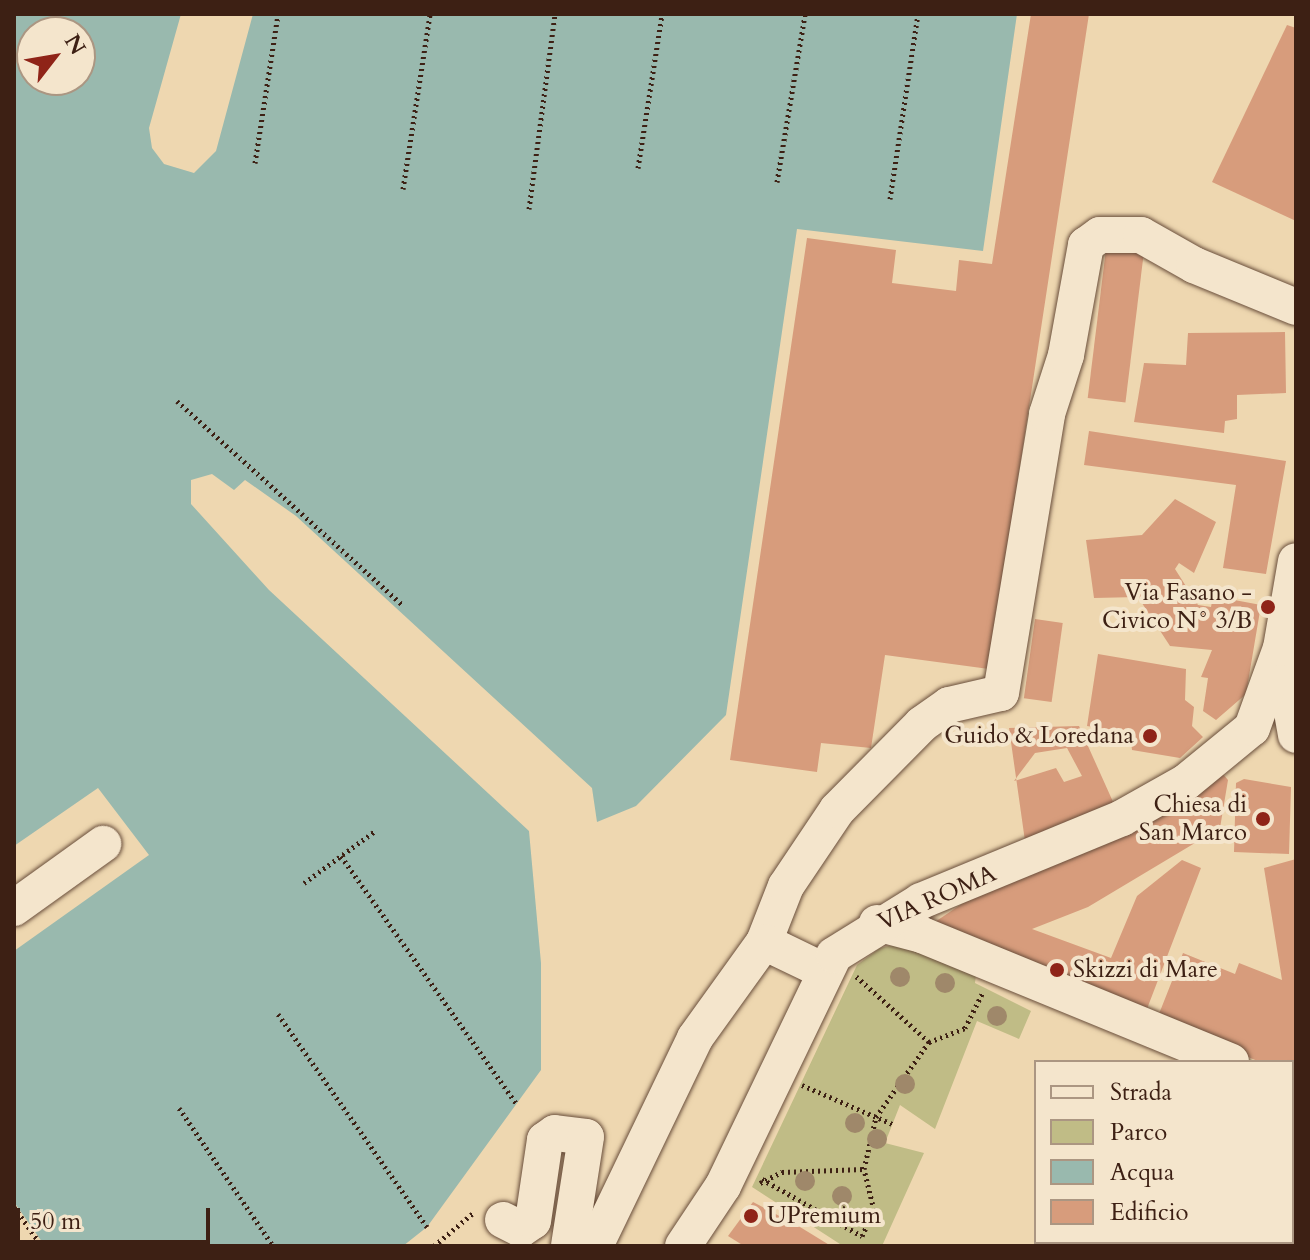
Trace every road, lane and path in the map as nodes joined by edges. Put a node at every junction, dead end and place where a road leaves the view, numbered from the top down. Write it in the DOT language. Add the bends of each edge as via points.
graph roads {
  1 [pos="278,14"];
  2 [pos="430,14"];
  3 [pos="555,14"];
  4 [pos="662,14"];
  5 [pos="805,14"];
  6 [pos="918,14"];
  7 [pos="255,163"];
  8 [pos="638,168"];
  9 [pos="777,182"];
  10 [pos="403,189"];
  11 [pos="890,199"];
  12 [pos="529,209"];
  13 [pos="1296,307"];
  14 [pos="177,401"];
  15 [pos="1296,561"];
  16 [pos="403,605"];
  17 [pos="1281,648"];
  18 [pos="1296,735"];
  19 [pos="375,831"];
  20 [pos="103,844"];
  21 [pos="341,856"];
  22 [pos="304,883"];
  23 [pos="14,908"];
  24 [pos="877,923"];
  25 [pos="764,942"];
  26 [pos="863,970"];
  27 [pos="846,978"];
  28 [pos="984,989"];
  29 [pos="278,1014"];
  30 [pos="929,1042"];
  31 [pos="1226,1060"];
  32 [pos="814,1073"];
  33 [pos="792,1080"];
  34 [pos="801,1101"];
  35 [pos="517,1105"];
  36 [pos="179,1108"];
  37 [pos="876,1117"];
  38 [pos="895,1125"];
  39 [pos="864,1169"];
  40 [pos="767,1170"];
  41 [pos="760,1183"];
  42 [pos="752,1187"];
  43 [pos="14,1207"];
  44 [pos="491,1214"];
  45 [pos="427,1227"];
  46 [pos="42,1246"];
  47 [pos="273,1246"];
  48 [pos="434,1246"];
  49 [pos="569,1246"];
  50 [pos="595,1246"];
  51 [pos="683,1246"];
  1 -- 7 [label="path"];
  2 -- 10 [label="path"];
  3 -- 12 [label="path"];
  4 -- 8 [label="path"];
  5 -- 9 [label="path"];
  6 -- 11 [label="path"];
  13 -- 25 [label="street" via="1194,265 1141,235 1100,235 1086,245 1080,255 1066,355 1047,414 1001,693 949,705 922,724 837,810 786,886"];
  14 -- 16 [label="path"];
  15 -- 17 [label="street"];
  17 -- 18 [label="street"];
  17 -- 24 [label="street, VIA ROMA" via="1252,728 1186,782 1110,823"];
  19 -- 21 [label="path"];
  20 -- 23 [label="street"];
  21 -- 22 [label="path"];
  21 -- 35 [label="path"];
  24 -- 27 [label="street, VIA ROMA" via="850,940"];
  24 -- 31 [label="street" via="922,935"];
  25 -- 27 [label="street"];
  25 -- 50 [label="street" via="695,1038"];
  26 -- 27 [label="path"];
  27 -- 30 [label="path"];
  27 -- 33 [label="street, VIA ROMA"];
  28 -- 30 [label="path" via="965,1028"];
  29 -- 45 [label="path"];
  30 -- 37 [label="path"];
  32 -- 33 [label="path"];
  33 -- 34 [label="path"];
  33 -- 37 [label="path"];
  33 -- 51 [label="street, VIA ROMA"];
  36 -- 47 [label="path"];
  37 -- 38 [label="path"];
  37 -- 39 [label="path"];
  39 -- 41 [label="path" via="782,1172"];
  39 -- 41 [label="path" via="874,1210 862,1236"];
  40 -- 41 [label="path"];
  41 -- 42 [label="path"];
  43 -- 46 [label="path"];
  44 -- 48 [label="path"];
  44 -- 49 [label="street" via="521,1229 533,1221 545,1140 555,1133 586,1137"];
}
